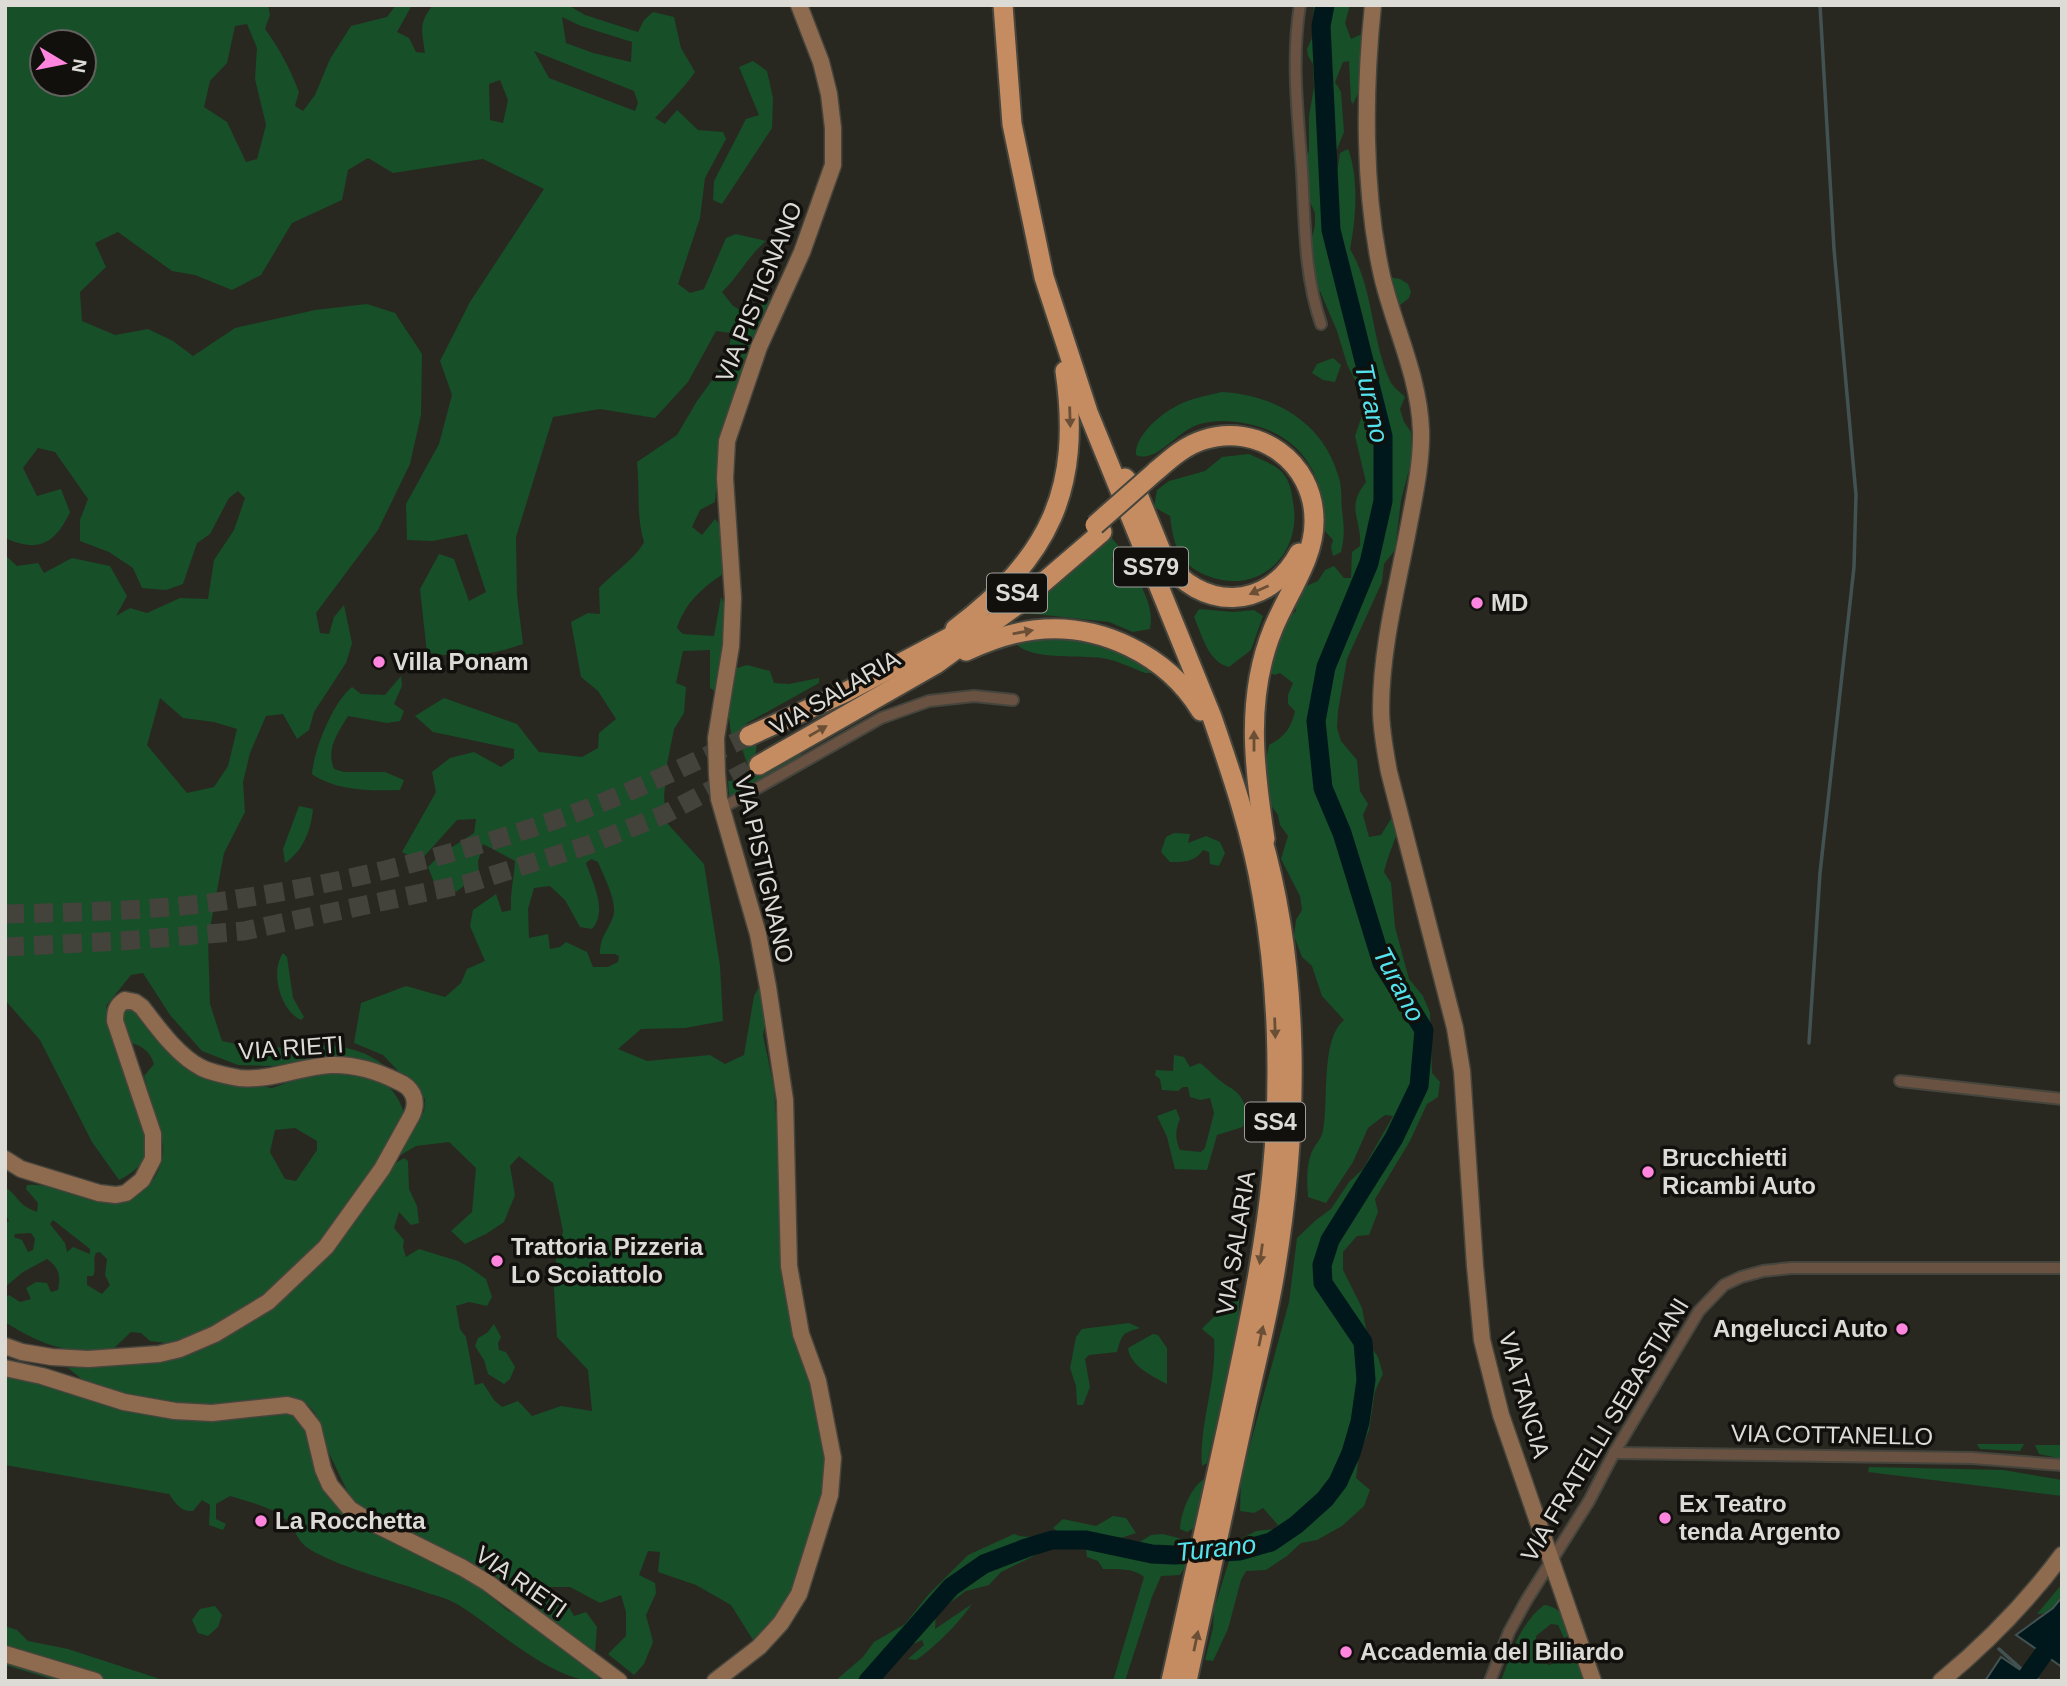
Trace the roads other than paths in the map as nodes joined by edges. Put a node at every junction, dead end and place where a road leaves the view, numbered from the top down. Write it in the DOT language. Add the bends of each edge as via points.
graph roads {
  1 [pos="799,5"];
  2 [pos="1003,5"];
  3 [pos="1300,5"];
  4 [pos="1373,5"];
  5 [pos="1321,324"];
  6 [pos="1059,325"];
  7 [pos="1073,366"];
  8 [pos="1158,476"];
  9 [pos="1124,477"];
  10 [pos="933,656"];
  11 [pos="1013,700"];
  12 [pos="749,736"];
  13 [pos="759,765"];
  14 [pos="1229,768"];
  15 [pos="722,808"];
  16 [pos="1268,857"];
  17 [pos="1900,1081"];
  18 [pos="2062,1099"];
  19 [pos="5,1159"];
  20 [pos="2062,1268"];
  21 [pos="5,1346"];
  22 [pos="5,1368"];
  23 [pos="1614,1453"];
  24 [pos="2058,1467"];
  25 [pos="1224,1475"];
  26 [pos="2062,1555"];
  27 [pos="1551,1561"];
  28 [pos="1196,1601"];
  29 [pos="5,1654"];
  30 [pos="95,1681"];
  31 [pos="619,1681"];
  32 [pos="715,1681"];
  33 [pos="1171,1681"];
  34 [pos="1187,1681"];
  35 [pos="1490,1681"];
  36 [pos="1593,1681"];
  37 [pos="1941,1681"];
  1 -- 15 [label="street, VIA PISTIGNANO" via="829,94 833,165 802,252 759,347 727,441 733,598 716,738"];
  2 -- 6 [label="highway, SS79" via="1012,124 1044,277"];
  3 -- 5 [label="street" via="1295,81 1306,259"];
  4 -- 27 [label="street, VIA TANCIA" via="1368,74 1374,226 1384,285 1418,400 1421,433 1381,710 1389,772 1455,1028 1482,1340"];
  6 -- 7 [label="highway, SS79"];
  6 -- 10 [label="highway, one-way" via="1070,442 1052,517 1010,583"];
  7 -- 9 [label="highway, SS79"];
  7 -- 14 [label="highway, SS79"];
  8 -- 9 [label="highway, one-way" via="1216,446 1248,446 1269,454 1293,477 1302,496 1306,525 1298,554 1279,579 1251,595 1229,598 1199,590 1170,567 1137,492"];
  8 -- 10 [label="highway" via="1017,605"];
  16 -- 8 [label="highway, SS4, one-way" via="1255,771 1257,695 1273,629 1311,545 1311,496 1290,460 1273,447 1246,437 1215,437 1192,444"];
  9 -- 16 [label="highway, SS79" via="1237,756"];
  10 -- 12 [label="highway, VIA SALARIA / SS4"];
  13 -- 10 [label="highway, VIA SALARIA / SS4, one-way"];
  10 -- 14 [label="highway, SS4, one-way" via="1032,630 1068,629 1117,640 1147,656 1192,697"];
  11 -- 15 [label="street" via="974,695 929,701 881,718"];
  14 -- 25 [label="highway, VIA SALARIA / SS4, one-way" via="1262,895 1275,1019 1277,1097 1257,1281"];
  15 -- 32 [label="street, VIA PISTIGNANO" via="758,934 768,987 785,1100 789,1266 833,1458 830,1495 799,1594 759,1647"];
  25 -- 16 [label="highway, VIA SALARIA / SS4, one-way" via="1274,1279 1288,1176 1290,1017"];
  17 -- 18 [label="street"];
  19 -- 21 [label="street, VIA RIETI" via="21,1169 99,1193 126,1193 142,1180 153,1159 153,1134 115,1021 118,1004 125,1000 142,1007 178,1049 202,1068 239,1077 276,1076 329,1065 357,1066 406,1085 415,1096 412,1115 374,1180 326,1247 268,1302 215,1334 159,1354 88,1359 52,1357"];
  20 -- 23 [label="street, VIA FRATELLI SEBASTIANI" via="1791,1268 1741,1276 1724,1285 1699,1311"];
  22 -- 31 [label="street, VIA RIETI" via="124,1402 175,1411 298,1408 313,1427 330,1485 350,1509 488,1583"];
  23 -- 24 [label="street, VIA COTTANELLO" via="1972,1458"];
  23 -- 27 [label="street, VIA FRATELLI SEBASTIANI"];
  25 -- 28 [label="highway, VIA SALARIA / SS4"];
  26 -- 37 [label="street" via="2031,1595"];
  27 -- 35 [label="street, VIA FRATELLI SEBASTIANI" via="1510,1632"];
  27 -- 36 [label="street, VIA TANCIA"];
  28 -- 33 [label="highway, VIA SALARIA / SS4"];
  34 -- 28 [label="highway, VIA SALARIA / SS4, one-way"];
  29 -- 30 [label="street"];
}
